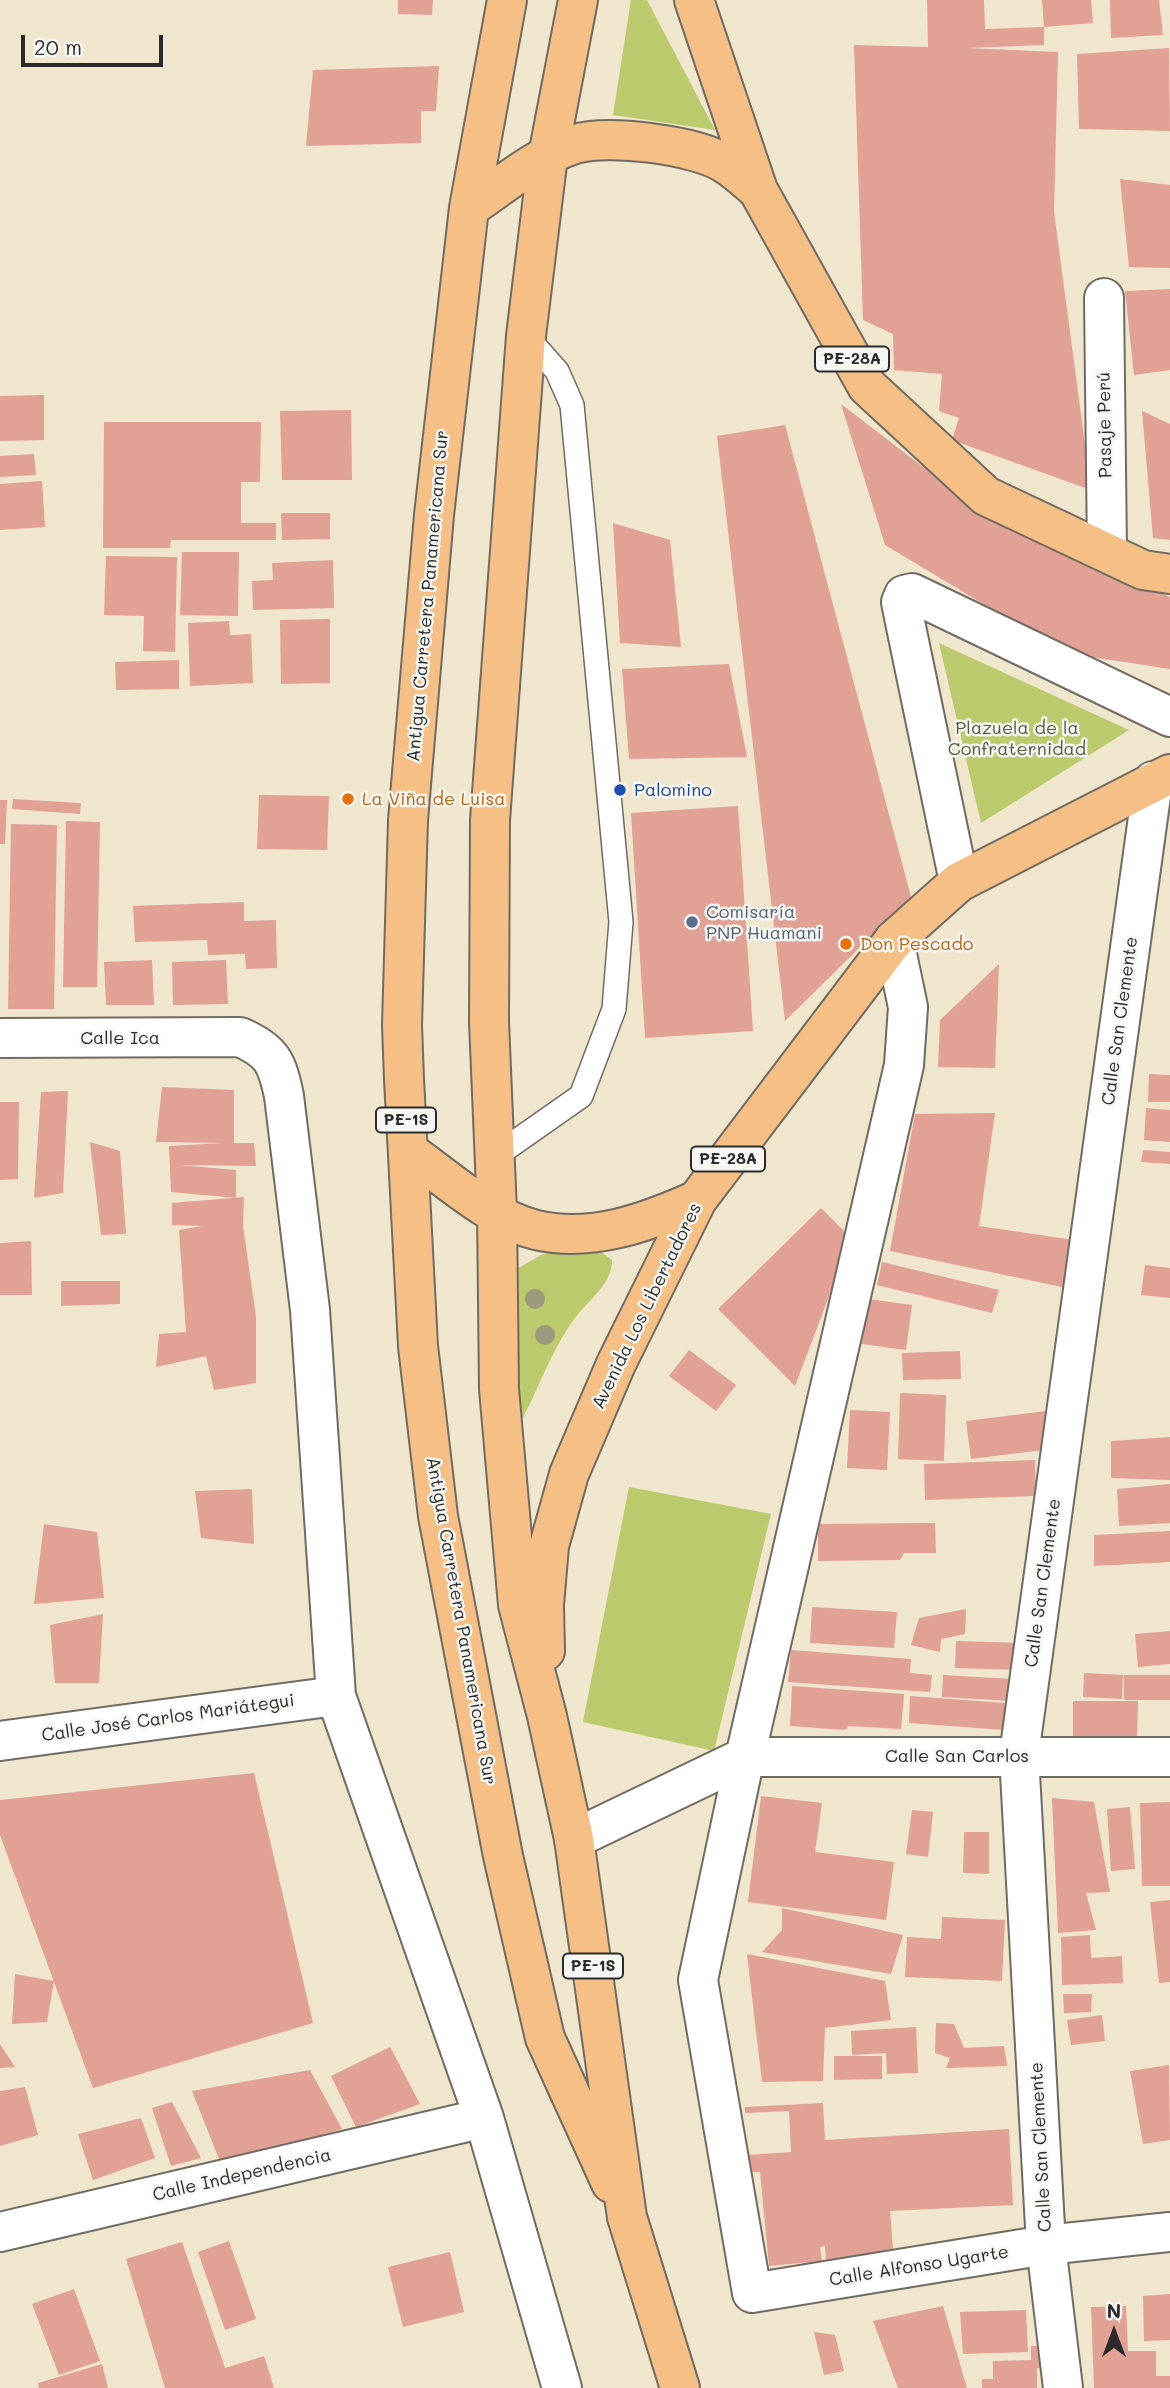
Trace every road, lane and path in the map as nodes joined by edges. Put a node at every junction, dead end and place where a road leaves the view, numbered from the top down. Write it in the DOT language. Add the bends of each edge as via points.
graph roads {
  1 [pos="506,0"];
  2 [pos="578,0"];
  3 [pos="694,0"];
  4 [pos="548,156"];
  5 [pos="758,190"];
  6 [pos="469,208"];
  7 [pos="1104,299"];
  8 [pos="526,336"];
  9 [pos="1107,552"];
  10 [pos="1170,574"];
  11 [pos="1170,717"];
  12 [pos="1162,778"];
  13 [pos="960,882"];
  14 [pos="894,940"];
  15 [pos="0,1038"];
  16 [pos="408,1151"];
  17 [pos="494,1157"];
  18 [pos="697,1200"];
  19 [pos="497,1212"];
  20 [pos="336,1696"];
  21 [pos="547,1716"];
  22 [pos="0,1741"];
  23 [pos="1019,1755"];
  24 [pos="745,1757"];
  25 [pos="1170,1757"];
  26 [pos="574,1839"];
  27 [pos="484,2118"];
  28 [pos="627,2217"];
  29 [pos="0,2232"];
  30 [pos="1170,2232"];
  31 [pos="1046,2245"];
  32 [pos="562,2388"];
  33 [pos="680,2388"];
  34 [pos="1062,2388"];
  1 -- 6 [label="highway, Antigua Carretera Panamericana Sur / PE-1S"];
  2 -- 4 [label="highway, Antigua Carretera Panamericana Sur / PE-1S"];
  3 -- 5 [label="highway, PE-28A"];
  4 -- 5 [label="highway, PE-28A" via="577,143 624,140 670,146 722,161"];
  4 -- 6 [label="highway, PE-28A"];
  4 -- 8 [label="highway, Antigua Carretera Panamericana Sur / PE-1S"];
  5 -- 9 [label="highway, PE-28A" via="867,386 986,496"];
  6 -- 16 [label="highway, Antigua Carretera Panamericana Sur / PE-1S" via="434,515 408,820 402,1025"];
  7 -- 9 [label="street, Pasaje Perú"];
  8 -- 17 [label="highway, Antigua Carretera Panamericana Sur / PE-1S" via="490,820"];
  8 -- 17 [label="lane" via="557,371 572,405 621,922 614,1009 581,1096"];
  9 -- 10 [label="highway, PE-28A" via="1143,570"];
  11 -- 13 [label="street" via="912,593 904,595 901,602"];
  12 -- 13 [label="highway, Avenida Los Libertadores / PE-28A"];
  12 -- 23 [label="street, Calle San Clemente"];
  13 -- 14 [label="highway, Avenida Los Libertadores / PE-28A"];
  14 -- 18 [label="highway, Avenida Los Libertadores / PE-28A"];
  14 -- 24 [label="street" via="908,1007 904,1065"];
  15 -- 20 [label="street, Calle Ica" via="240,1037 261,1046 277,1066 310,1310"];
  16 -- 19 [label="highway, PE-28A"];
  16 -- 28 [label="highway, Antigua Carretera Panamericana Sur / PE-1S" via="418,1346 438,1516 503,1856 545,2038"];
  17 -- 19 [label="highway, Antigua Carretera Panamericana Sur / PE-1S"];
  18 -- 19 [label="highway, PE-28A" via="652,1220 598,1233 536,1230"];
  18 -- 21 [label="highway, Avenida Los Libertadores / PE-28A" via="616,1364 569,1474 550,1546 544,1605"];
  19 -- 21 [label="highway, Antigua Carretera Panamericana Sur / PE-1S" via="499,1390 518,1605"];
  20 -- 22 [label="street, Calle José Carlos Mariátegui"];
  20 -- 27 [label="street"];
  21 -- 26 [label="highway, Antigua Carretera Panamericana Sur / PE-1S"];
  23 -- 24 [label="street, Calle San Carlos"];
  23 -- 25 [label="street, Calle San Carlos"];
  23 -- 31 [label="street, Calle San Clemente"];
  24 -- 26 [label="street"];
  24 -- 31 [label="street, Calle Alfonso Ugarte" via="698,1980 752,2293"];
  26 -- 28 [label="highway, Antigua Carretera Panamericana Sur / PE-1S"];
  27 -- 29 [label="street, Calle Independencia"];
  27 -- 32 [label="street"];
  28 -- 33 [label="highway, Antigua Carretera Panamericana Sur / PE-1S"];
  30 -- 31 [label="street, Calle Alfonso Ugarte"];
  31 -- 34 [label="street, Calle San Clemente"];
}
